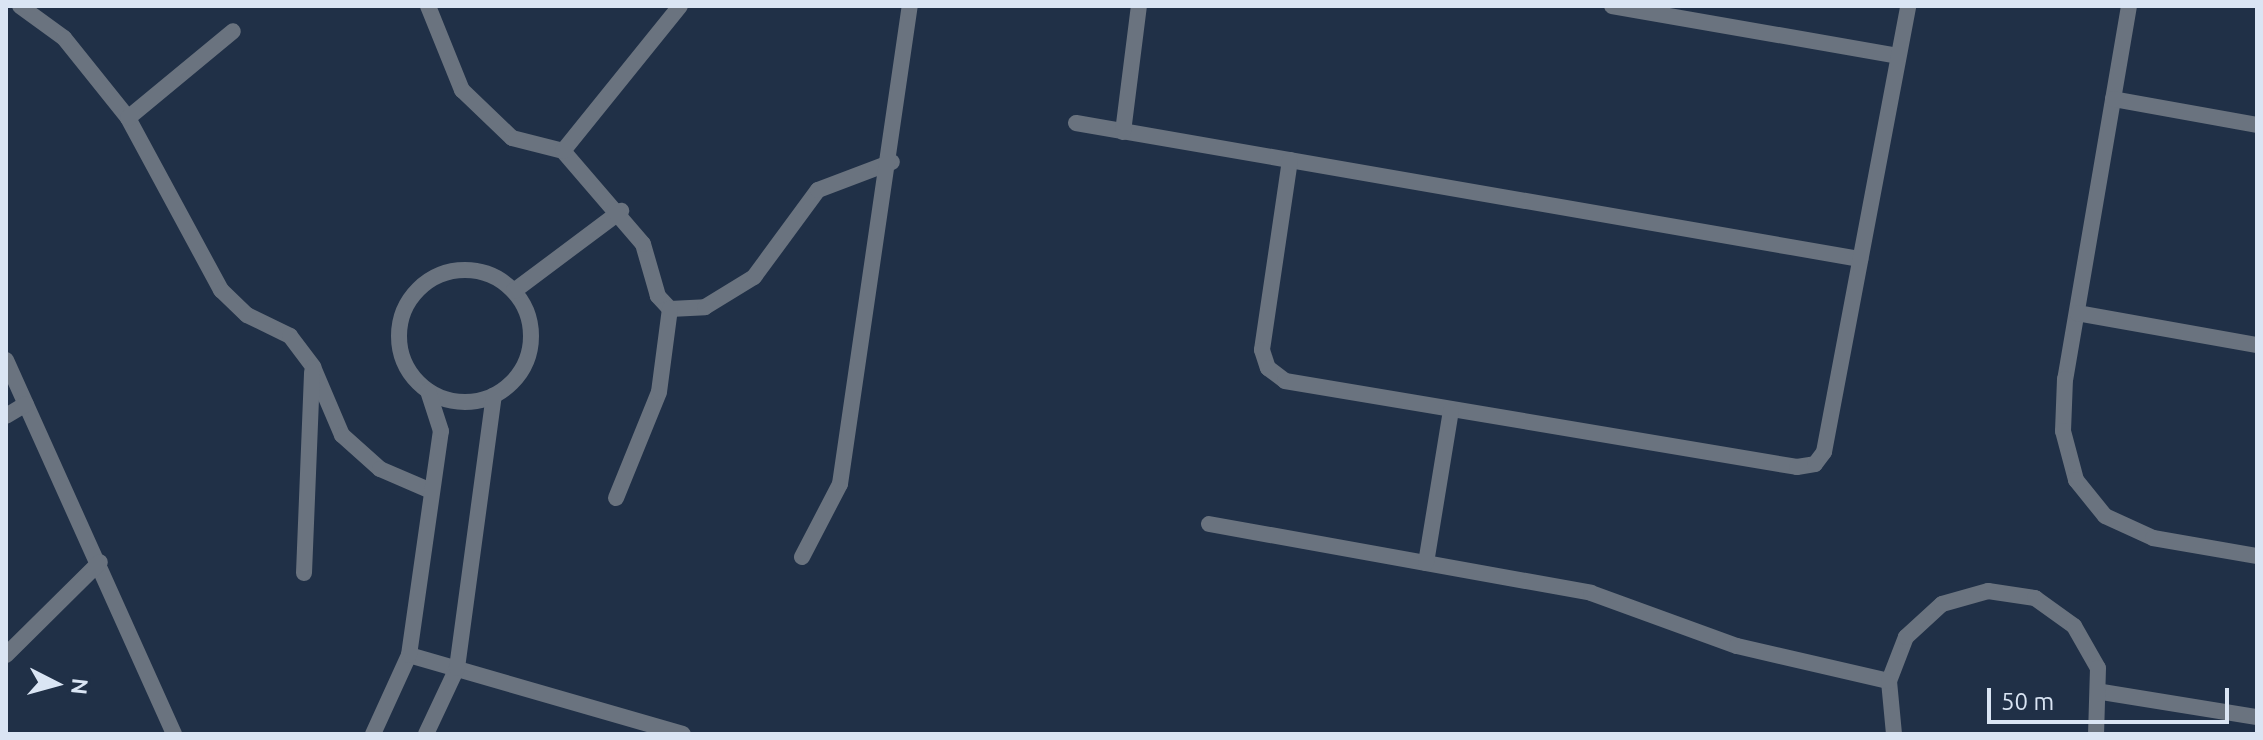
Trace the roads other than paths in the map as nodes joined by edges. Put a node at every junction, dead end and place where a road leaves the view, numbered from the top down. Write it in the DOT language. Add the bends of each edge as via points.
graph roads {
  1 [pos="20,6"];
  2 [pos="428,6"];
  3 [pos="680,6"];
  4 [pos="910,6"];
  5 [pos="1139,6"];
  6 [pos="1612,6"];
  7 [pos="1908,6"];
  8 [pos="2129,6"];
  9 [pos="233,31"];
  10 [pos="1898,56"];
  11 [pos="2113,99"];
  12 [pos="128,118"];
  13 [pos="1076,123"];
  14 [pos="2257,125"];
  15 [pos="1123,132"];
  16 [pos="563,151"];
  17 [pos="1290,160"];
  18 [pos="892,162"];
  19 [pos="621,211"];
  20 [pos="1860,259"];
  21 [pos="514,291"];
  22 [pos="670,309"];
  23 [pos="2077,313"];
  24 [pos="2257,345"];
  25 [pos="6,360"];
  26 [pos="313,367"];
  27 [pos="428,391"];
  28 [pos="494,396"];
  29 [pos="26,404"];
  30 [pos="1451,411"];
  31 [pos="6,416"];
  32 [pos="431,491"];
  33 [pos="616,498"];
  34 [pos="1209,524"];
  35 [pos="2257,556"];
  36 [pos="802,557"];
  37 [pos="100,562"];
  38 [pos="1426,563"];
  39 [pos="304,573"];
  40 [pos="6,655"];
  41 [pos="409,655"];
  42 [pos="457,668"];
  43 [pos="1889,681"];
  44 [pos="2102,692"];
  45 [pos="2257,717"];
  46 [pos="174,734"];
  47 [pos="373,734"];
  48 [pos="426,734"];
  49 [pos="683,734"];
  50 [pos="1894,734"];
  51 [pos="2096,734"];
  1 -- 12 [label="street" via="64,38"];
  2 -- 16 [label="street" via="462,90 512,138"];
  3 -- 16 [label="street"];
  4 -- 18 [label="street"];
  5 -- 15 [label="street"];
  6 -- 10 [label="street"];
  7 -- 10 [label="street"];
  8 -- 11 [label="street"];
  9 -- 12 [label="street"];
  10 -- 20 [label="street"];
  11 -- 14 [label="street"];
  11 -- 23 [label="street"];
  12 -- 26 [label="street" via="221,290 247,315 290,336"];
  13 -- 15 [label="street"];
  15 -- 17 [label="street"];
  16 -- 19 [label="street"];
  17 -- 20 [label="street"];
  17 -- 30 [label="street" via="1262,350 1268,368 1285,381"];
  18 -- 22 [label="street" via="818,190 754,277 705,307"];
  18 -- 36 [label="street" via="840,484"];
  19 -- 21 [label="street"];
  19 -- 22 [label="street"];
  20 -- 30 [label="street" via="1824,452 1815,464 1797,467"];
  21 -- 27 [label="street" via="469,270 436,277 411,299 401,349"];
  21 -- 28 [label="street" via="530,322 530,348 520,373"];
  22 -- 33 [label="street" via="659,392"];
  23 -- 24 [label="street"];
  23 -- 35 [label="street" via="2063,431 2076,480 2105,516 2153,538"];
  25 -- 29 [label="street"];
  26 -- 32 [label="street" via="342,435 380,469"];
  26 -- 39 [label="street"];
  27 -- 28 [label="street" via="460,402"];
  27 -- 32 [label="street" via="441,431"];
  28 -- 42 [label="street"];
  29 -- 31 [label="street"];
  29 -- 37 [label="street"];
  30 -- 38 [label="street"];
  32 -- 41 [label="street"];
  34 -- 38 [label="street"];
  37 -- 40 [label="street"];
  37 -- 46 [label="street"];
  38 -- 43 [label="street" via="1591,593 1737,646"];
  41 -- 42 [label="street"];
  41 -- 47 [label="street"];
  42 -- 48 [label="street"];
  42 -- 49 [label="street"];
  43 -- 44 [label="street" via="1922,619 1964,595 2012,592 2074,626"];
  43 -- 50 [label="street"];
  44 -- 45 [label="street"];
  44 -- 51 [label="street"];
}
